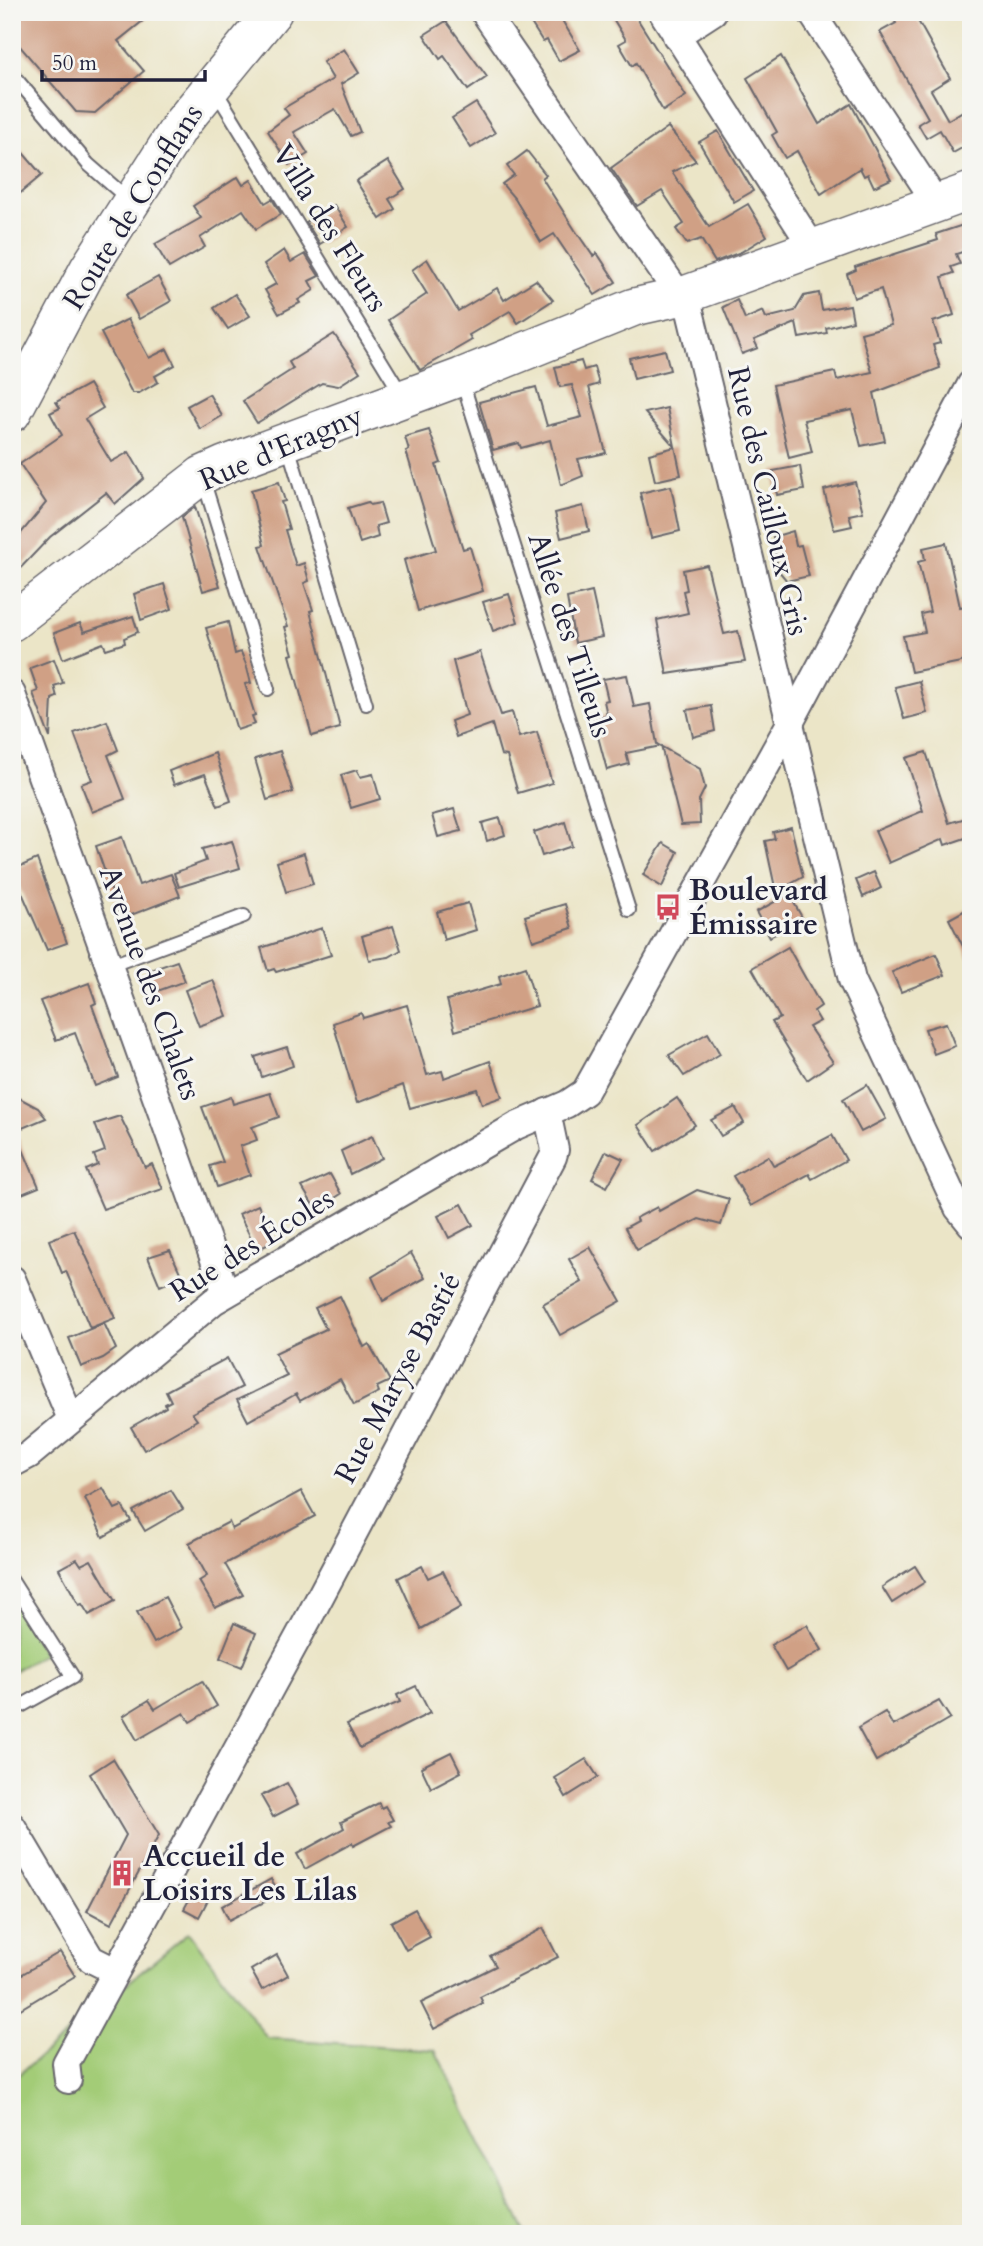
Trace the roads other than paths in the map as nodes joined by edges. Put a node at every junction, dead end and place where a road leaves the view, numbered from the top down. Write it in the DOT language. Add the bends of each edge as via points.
graph roads {
  1 [pos="273,12"];
  2 [pos="484,12"];
  3 [pos="662,12"];
  4 [pos="713,12"];
  5 [pos="811,12"];
  6 [pos="676,36"];
  7 [pos="12,74"];
  8 [pos="212,85"];
  9 [pos="971,191"];
  10 [pos="131,202"];
  11 [pos="937,204"];
  12 [pos="814,248"];
  13 [pos="678,297"];
  14 [pos="22,364"];
  15 [pos="461,377"];
  16 [pos="971,384"];
  17 [pos="404,398"];
  18 [pos="12,413"];
  19 [pos="286,442"];
  20 [pos="202,475"];
  21 [pos="12,621"];
  22 [pos="268,689"];
  23 [pos="12,694"];
  24 [pos="366,704"];
  25 [pos="790,723"];
  26 [pos="629,910"];
  27 [pos="244,916"];
  28 [pos="109,966"];
  29 [pos="547,1112"];
  30 [pos="971,1224"];
  31 [pos="12,1279"];
  32 [pos="226,1293"];
  33 [pos="71,1419"];
  34 [pos="12,1464"];
  35 [pos="12,1581"];
  36 [pos="12,1711"];
  37 [pos="12,1826"];
  38 [pos="115,1971"];
  39 [pos="68,2080"];
  1 -- 8 [label="main road, Route de Conflans"];
  2 -- 13 [label="street, Rue des Cailloux Gris"];
  3 -- 6 [label="street"];
  4 -- 6 [label="street"];
  5 -- 11 [label="street"];
  6 -- 12 [label="street"];
  7 -- 10 [label="lane" via="88,164"];
  8 -- 10 [label="main road, Route de Conflans" via="181,123"];
  8 -- 17 [label="lane, Villa des Fleurs"];
  9 -- 11 [label="main road, Rue d'Eragny"];
  10 -- 14 [label="main road, Route de Conflans"];
  11 -- 12 [label="main road, Rue d'Eragny"];
  12 -- 13 [label="main road, Rue d'Eragny"];
  13 -- 15 [label="main road, Rue d'Eragny" via="634,307"];
  13 -- 25 [label="street, Rue des Cailloux Gris" via="690,311"];
  14 -- 18 [label="main road, Route de Conflans"];
  15 -- 17 [label="main road, Rue d'Eragny"];
  15 -- 26 [label="lane, Allée des Tilleuls"];
  16 -- 25 [label="street"];
  17 -- 19 [label="main road, Rue d'Eragny"];
  19 -- 20 [label="main road, Rue d'Eragny"];
  19 -- 24 [label="lane"];
  20 -- 21 [label="main road, Rue d'Eragny"];
  20 -- 22 [label="lane"];
  23 -- 28 [label="street, Avenue des Chalets"];
  25 -- 29 [label="street" via="597,1075 585,1092"];
  25 -- 30 [label="street, Rue des Cailloux Gris" via="852,980 958,1208"];
  27 -- 28 [label="lane"];
  28 -- 32 [label="street, Avenue des Chalets"];
  29 -- 32 [label="street, Rue des Écoles"];
  29 -- 38 [label="street, Rue Maryse Bastié" via="553,1157"];
  31 -- 33 [label="street"];
  32 -- 33 [label="street, Rue des Écoles"];
  33 -- 34 [label="street, Rue des Écoles"];
  35 -- 36 [label="lane" via="73,1677"];
  37 -- 38 [label="street" via="91,1959"];
  38 -- 39 [label="street, Rue Maryse Bastié" via="66,2063"];
}
